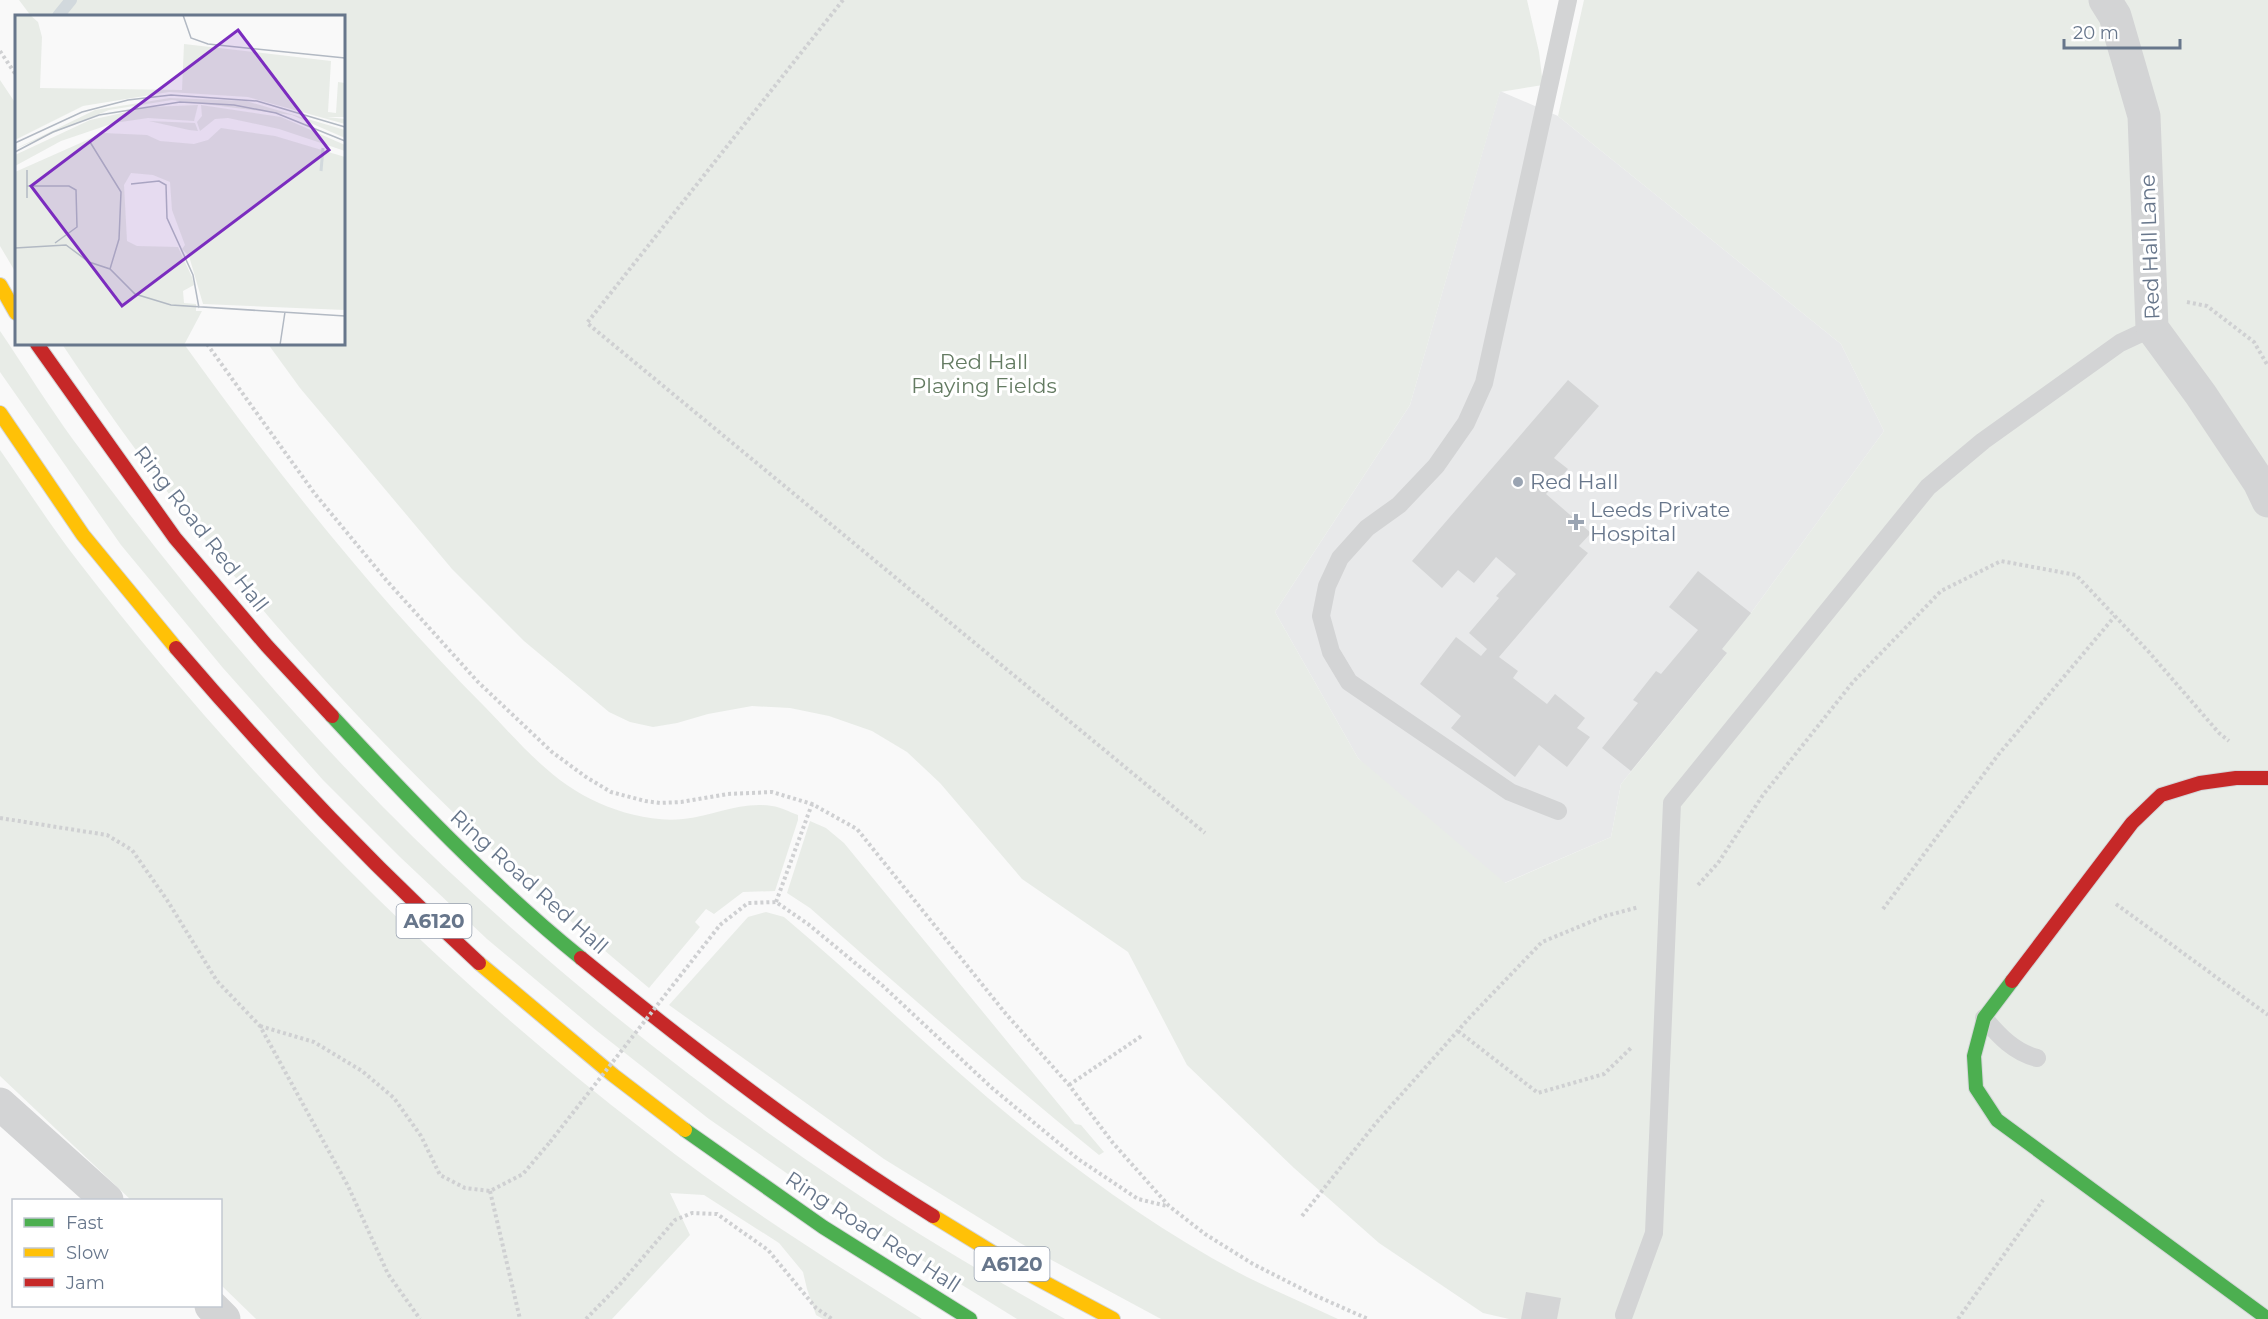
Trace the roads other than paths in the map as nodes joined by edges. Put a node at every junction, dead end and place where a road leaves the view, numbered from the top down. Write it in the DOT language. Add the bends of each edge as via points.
graph roads {
  1 [pos="1568,0"];
  2 [pos="2105,0"];
  3 [pos="0,285"];
  4 [pos="15,311"];
  5 [pos="2152,328"];
  6 [pos="38,345"];
  7 [pos="0,413"];
  8 [pos="2268,501"];
  9 [pos="2268,778"];
  10 [pos="1558,811"];
  11 [pos="1983,1018"];
  12 [pos="2037,1058"];
  13 [pos="0,1104"];
  14 [pos="106,1199"];
  15 [pos="213,1307"];
  16 [pos="1624,1315"];
  17 [pos="224,1319"];
  18 [pos="970,1319"];
  19 [pos="1113,1319"];
  20 [pos="2268,1319"];
  1 -- 10 [label="lane" via="1484,383 1466,423 1436,466 1400,504 1366,528 1340,558 1327,586 1321,616 1331,652 1349,682 1510,792"];
  2 -- 5 [label="street, Red Hall Lane" via="2115,16 2144,116"];
  3 -- 4 [label="main road"];
  5 -- 8 [label="street, Red Hall Lane" via="2259,482"];
  5 -- 16 [label="lane" via="2120,343 1983,441 1928,487 1672,803 1654,1233"];
  6 -- 19 [label="main road, Ring Road Red Hall / A6120" via="175,538 267,646 426,817 544,928 784,1117 934,1217"];
  7 -- 18 [label="main road, Ring Road Red Hall / A6120" via="94,549 242,725 417,906 623,1085 807,1217"];
  9 -- 11 [label="main road" via="2200,783 2161,795 2132,823"];
  11 -- 12 [label="lane" via="2002,1039"];
  11 -- 20 [label="main road" via="1974,1056 1976,1088 1997,1120"];
  13 -- 14 [label="street"];
  15 -- 17 [label="street"];
}
